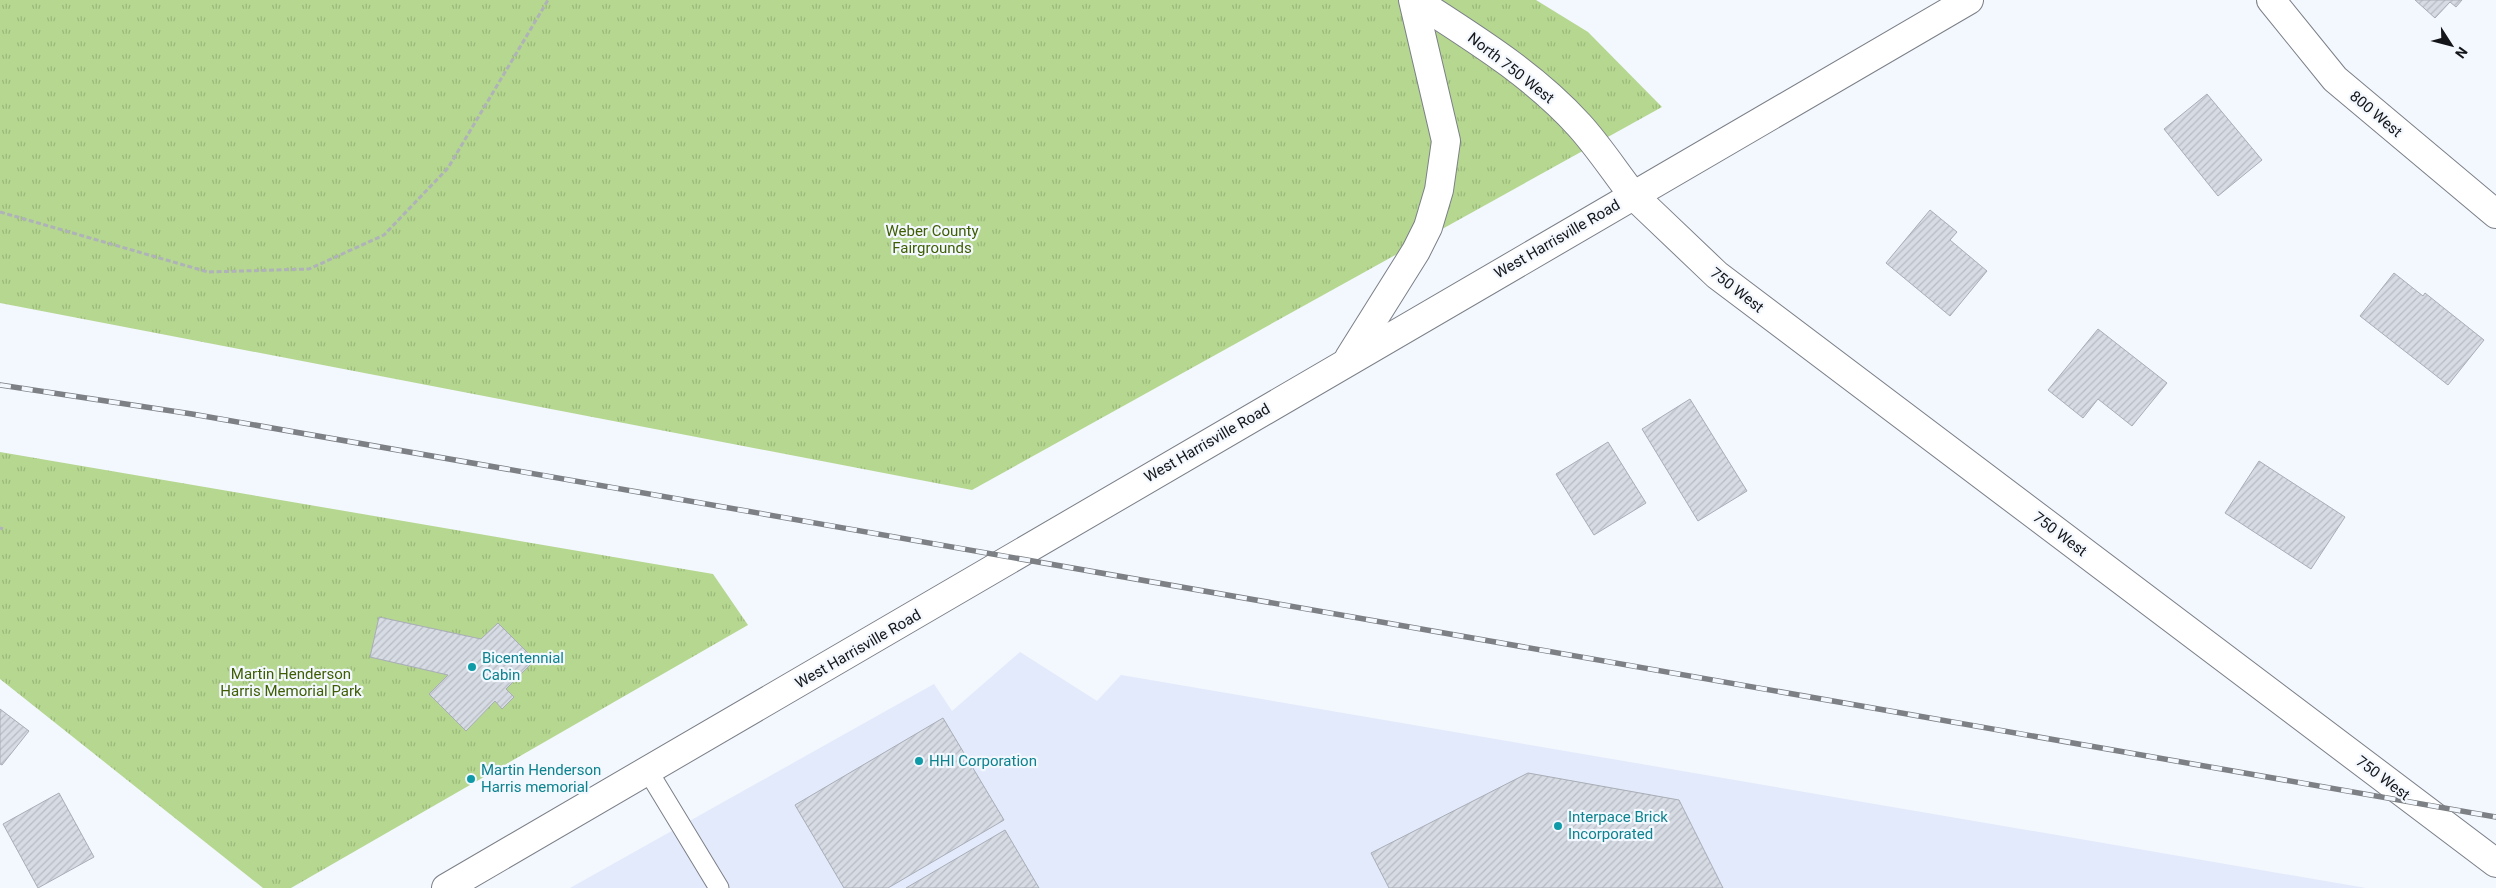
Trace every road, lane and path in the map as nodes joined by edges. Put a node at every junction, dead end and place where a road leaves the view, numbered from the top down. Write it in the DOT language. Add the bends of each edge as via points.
graph roads {
  1 [pos="548,0"];
  2 [pos="1414,0"];
  3 [pos="1969,0"];
  4 [pos="2271,0"];
  5 [pos="1633,195"];
  6 [pos="0,212"];
  7 [pos="2496,214"];
  8 [pos="1346,361"];
  9 [pos="648,772"];
  10 [pos="2496,863"];
  11 [pos="446,888"];
  12 [pos="719,888"];
  1 -- 6 [label="path" via="448,168 384,236 309,269 208,272"];
  2 -- 5 [label="main road, North 750 West" via="1481,43 1540,87 1580,126"];
  2 -- 8 [label="main road" via="1446,141 1439,190 1418,247"];
  3 -- 5 [label="main road, West Harrisville Road"];
  4 -- 7 [label="main road, 800 West" via="2335,79"];
  5 -- 8 [label="main road, West Harrisville Road"];
  5 -- 10 [label="main road, 750 West" via="1717,275"];
  8 -- 9 [label="main road, West Harrisville Road"];
  9 -- 11 [label="main road, West Harrisville Road"];
  9 -- 12 [label="lane"];
}
